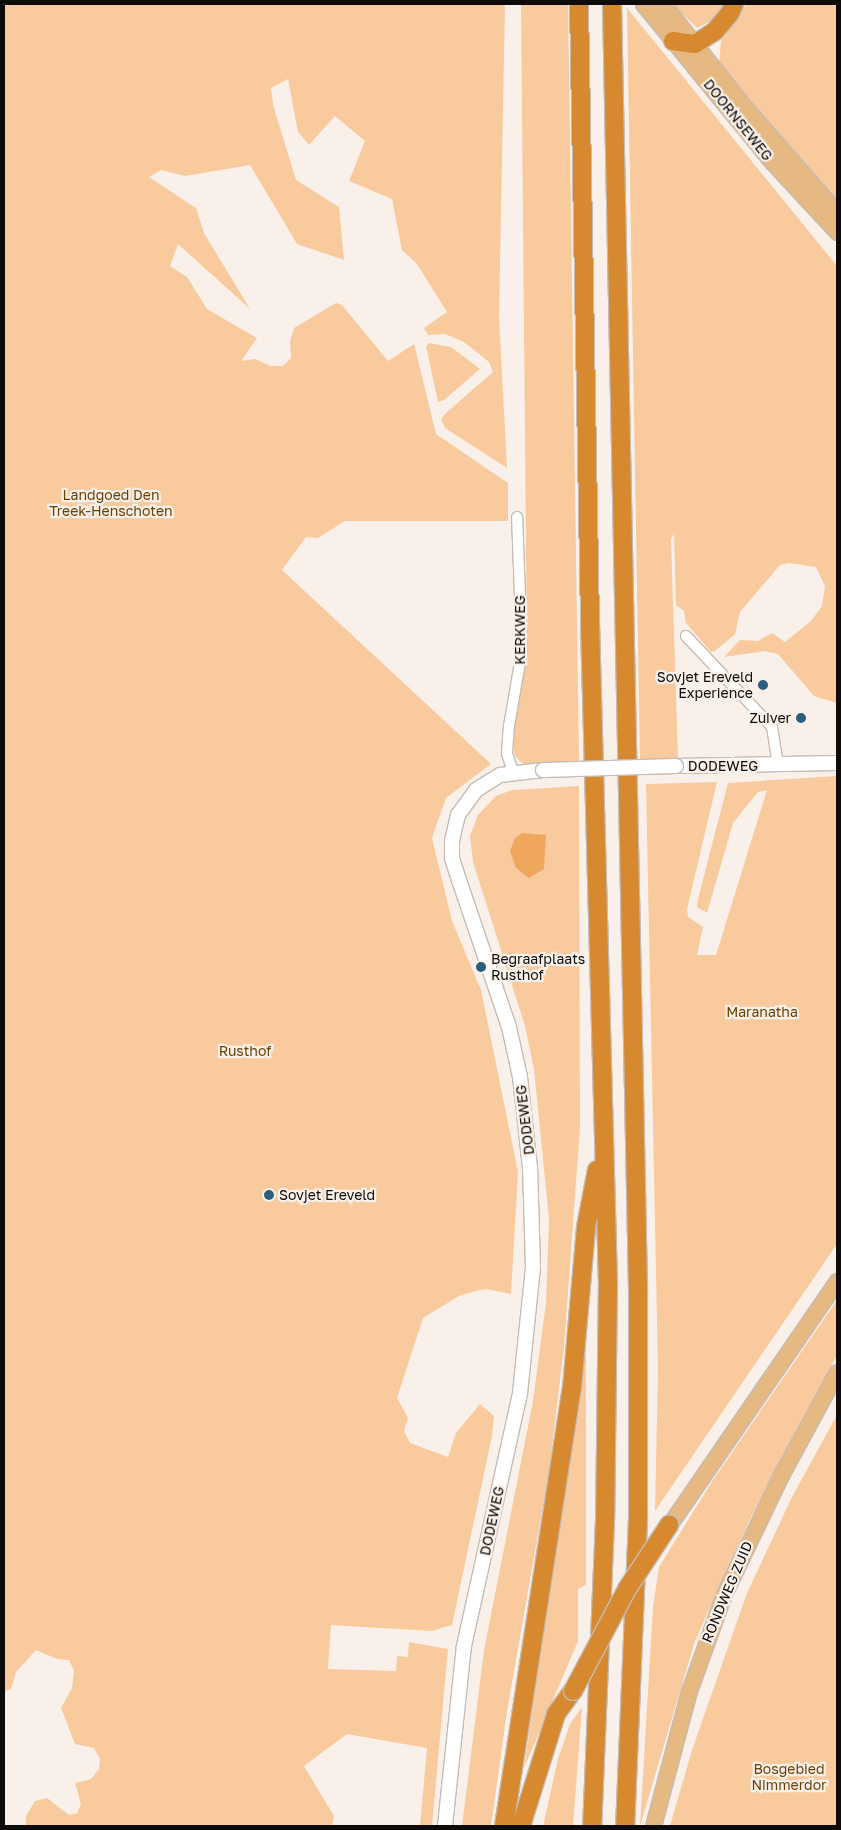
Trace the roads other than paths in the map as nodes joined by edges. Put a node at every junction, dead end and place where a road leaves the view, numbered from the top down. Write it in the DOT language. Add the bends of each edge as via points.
graph roads {
  1 [pos="579,4"];
  2 [pos="612,4"];
  3 [pos="643,4"];
  4 [pos="663,4"];
  5 [pos="734,4"];
  6 [pos="673,41"];
  7 [pos="695,44"];
  8 [pos="837,213"];
  9 [pos="837,232"];
  10 [pos="517,517"];
  11 [pos="686,636"];
  12 [pos="837,762"];
  13 [pos="778,766"];
  14 [pos="513,772"];
  15 [pos="602,1140"];
  16 [pos="837,1281"];
  17 [pos="837,1372"];
  18 [pos="669,1524"];
  19 [pos="573,1691"];
  20 [pos="445,1826"];
  21 [pos="504,1826"];
  22 [pos="521,1826"];
  23 [pos="533,1826"];
  24 [pos="592,1826"];
  25 [pos="625,1826"];
  26 [pos="653,1826"];
  1 -- 15 [label="highway"];
  2 -- 25 [label="highway" via="638,1293 638,1519"];
  3 -- 6 [label="main road, DOORNSEWEG"];
  4 -- 7 [label="main road, DOORNSEWEG"];
  5 -- 7 [label="highway" via="715,31"];
  6 -- 7 [label="highway"];
  6 -- 9 [label="main road, DOORNSEWEG" via="772,162"];
  7 -- 8 [label="main road, DOORNSEWEG" via="742,104"];
  10 -- 14 [label="street, KERKWEG" via="522,651 509,726 508,753"];
  11 -- 13 [label="street" via="772,727"];
  12 -- 13 [label="street, DODEWEG"];
  13 -- 14 [label="street, DODEWEG, bridge"];
  14 -- 20 [label="street, DODEWEG" via="500,775 476,790 458,815 452,841 457,872 510,1027 520,1077 530,1168 533,1267 520,1393 464,1646"];
  15 -- 21 [label="highway" via="586,1227 572,1388"];
  15 -- 24 [label="highway" via="608,1282 605,1520"];
  16 -- 18 [label="main road"];
  17 -- 26 [label="main road, RONDWEG ZUID" via="781,1474 724,1594 689,1691"];
  18 -- 19 [label="highway, bridge" via="622,1598"];
  19 -- 22 [label="highway" via="556,1714"];
  19 -- 23 [label="highway" via="550,1756"];
}
